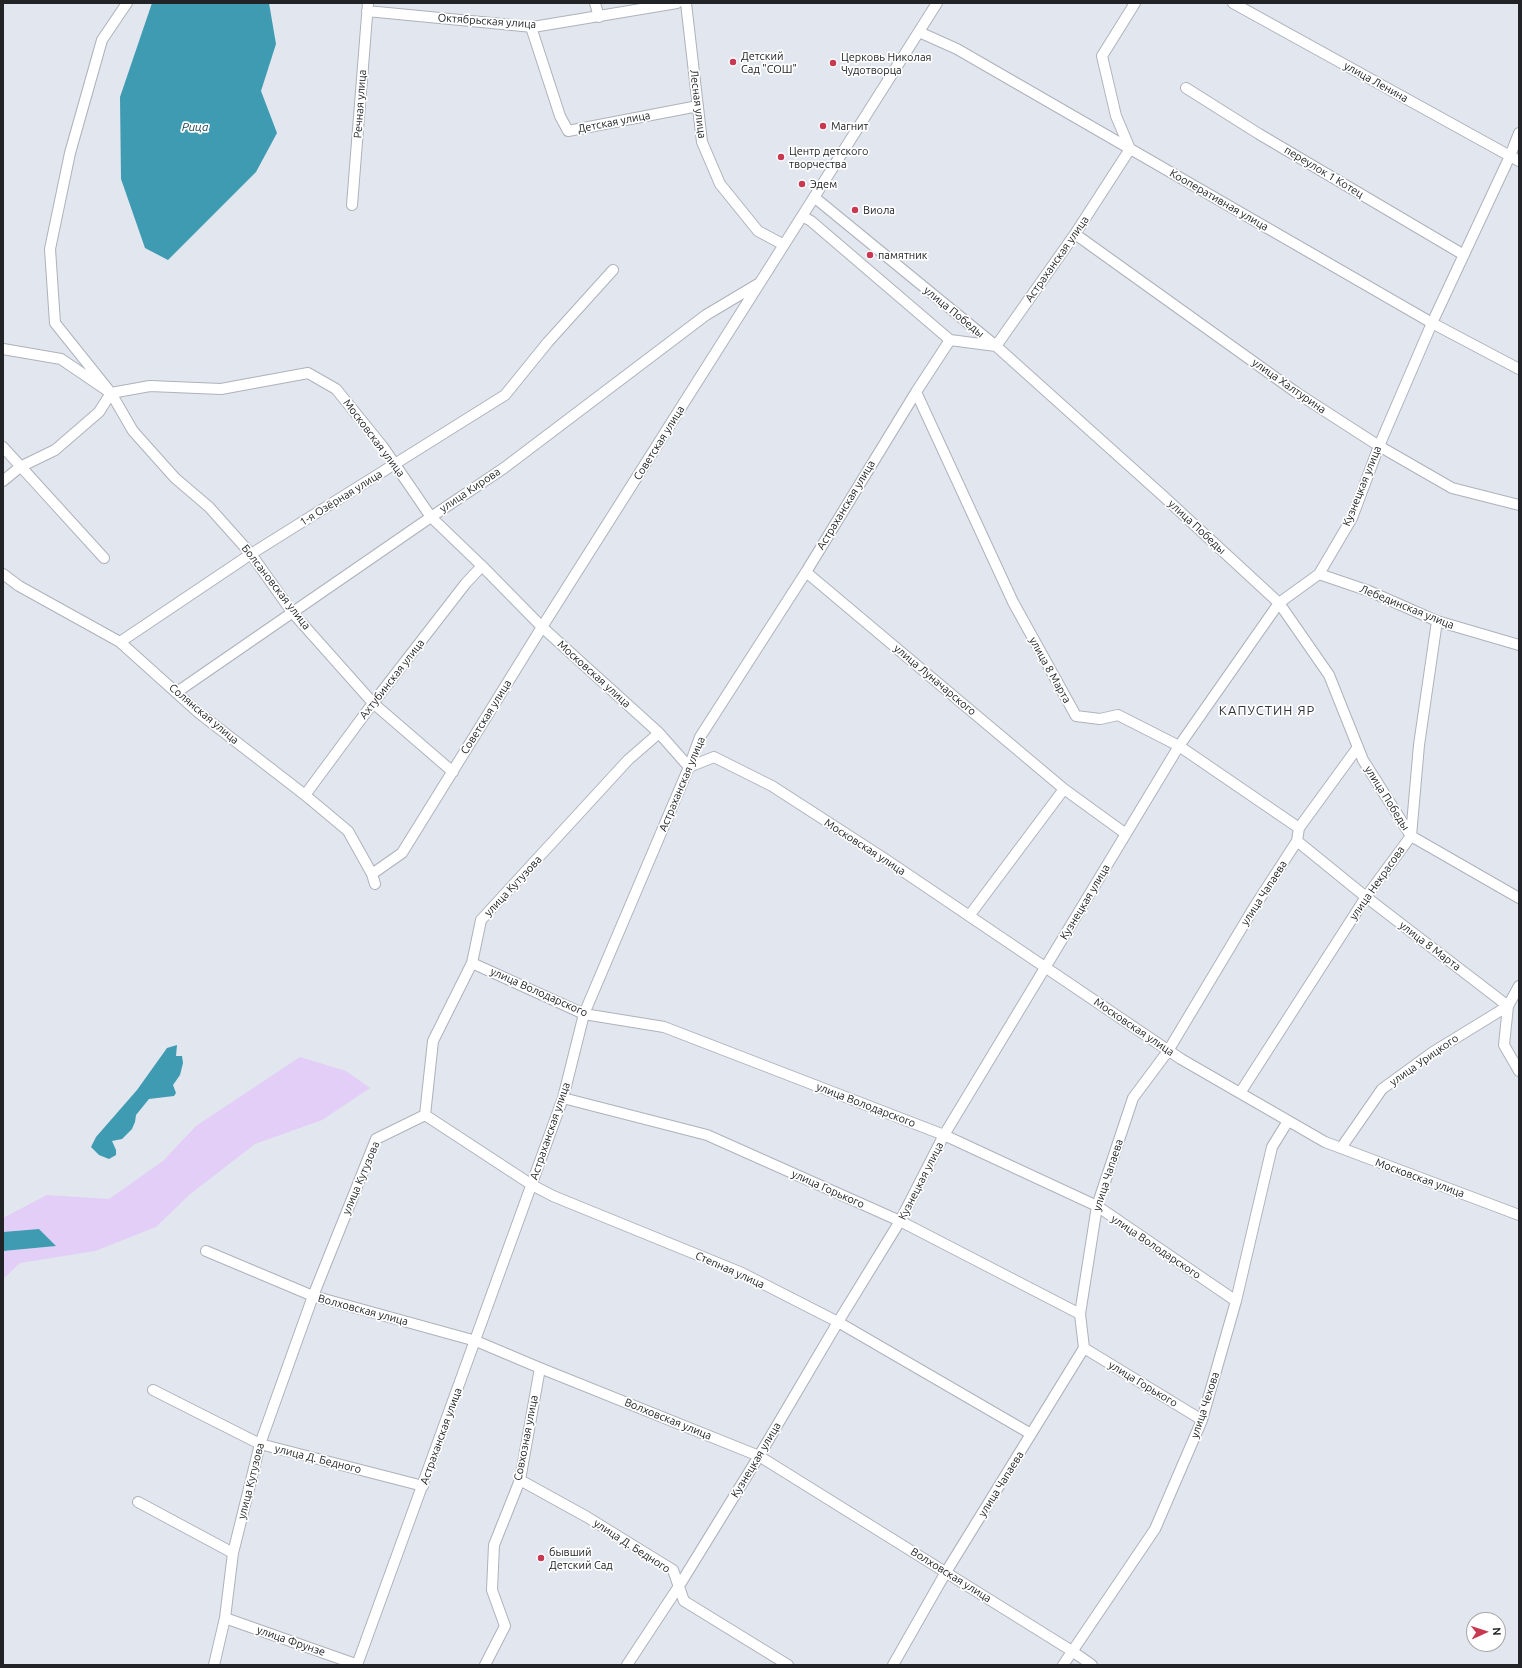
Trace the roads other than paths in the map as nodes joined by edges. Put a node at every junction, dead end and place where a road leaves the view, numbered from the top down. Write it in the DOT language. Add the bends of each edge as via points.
graph roads {
  1 [pos="127,3"];
  2 [pos="595,3"];
  3 [pos="677,3"];
  4 [pos="686,3"];
  5 [pos="937,3"];
  6 [pos="1135,3"];
  7 [pos="1233,3"];
  8 [pos="367,7"];
  9 [pos="599,17"];
  10 [pos="531,27"];
  11 [pos="919,32"];
  12 [pos="1186,88"];
  13 [pos="698,106"];
  14 [pos="1519,133"];
  15 [pos="1130,148"];
  16 [pos="1510,156"];
  17 [pos="1519,161"];
  18 [pos="814,197"];
  19 [pos="352,205"];
  20 [pos="802,216"];
  21 [pos="1075,234"];
  22 [pos="784,245"];
  23 [pos="1464,255"];
  24 [pos="613,270"];
  25 [pos="760,283"];
  26 [pos="1432,323"];
  27 [pos="950,340"];
  28 [pos="996,346"];
  29 [pos="3,349"];
  30 [pos="1519,368"];
  31 [pos="916,392"];
  32 [pos="111,393"];
  33 [pos="1378,446"];
  34 [pos="3,447"];
  35 [pos="394,464"];
  36 [pos="20,467"];
  37 [pos="3,481"];
  38 [pos="1519,505"];
  39 [pos="431,516"];
  40 [pos="252,554"];
  41 [pos="104,558"];
  42 [pos="482,566"];
  43 [pos="806,572"];
  44 [pos="3,574"];
  45 [pos="1319,574"];
  46 [pos="1279,603"];
  47 [pos="292,612"];
  48 [pos="1437,621"];
  49 [pos="542,627"];
  50 [pos="120,642"];
  51 [pos="1519,645"];
  52 [pos="177,692"];
  53 [pos="373,703"];
  54 [pos="658,733"];
  55 [pos="1179,746"];
  56 [pos="1358,747"];
  57 [pos="689,767"];
  58 [pos="453,772"];
  59 [pos="1064,789"];
  60 [pos="305,795"];
  61 [pos="1299,828"];
  62 [pos="1126,834"];
  63 [pos="1411,836"];
  64 [pos="1297,841"];
  65 [pos="372,874"];
  66 [pos="375,884"];
  67 [pos="1366,897"];
  68 [pos="1519,898"];
  69 [pos="969,916"];
  70 [pos="472,963"];
  71 [pos="1046,968"];
  72 [pos="1519,986"];
  73 [pos="1508,1006"];
  74 [pos="584,1014"];
  75 [pos="1168,1051"];
  76 [pos="1519,1072"];
  77 [pos="1240,1093"];
  78 [pos="563,1098"];
  79 [pos="425,1115"];
  80 [pos="1288,1121"];
  81 [pos="944,1135"];
  82 [pos="1341,1148"];
  83 [pos="532,1185"];
  84 [pos="1097,1206"];
  85 [pos="1519,1215"];
  86 [pos="900,1222"];
  87 [pos="206,1251"];
  88 [pos="312,1296"];
  89 [pos="1236,1301"];
  90 [pos="1080,1314"];
  91 [pos="838,1322"];
  92 [pos="476,1341"];
  93 [pos="1084,1348"];
  94 [pos="540,1368"];
  95 [pos="153,1390"];
  96 [pos="1202,1420"];
  97 [pos="1031,1434"];
  98 [pos="260,1444"];
  99 [pos="759,1456"];
  100 [pos="520,1480"];
  101 [pos="423,1486"];
  102 [pos="138,1502"];
  103 [pos="233,1553"];
  104 [pos="946,1572"];
  105 [pos="679,1586"];
  106 [pos="225,1618"];
  107 [pos="1072,1651"];
  108 [pos="214,1665"];
  109 [pos="358,1665"];
  110 [pos="485,1665"];
  111 [pos="627,1665"];
  112 [pos="788,1665"];
  113 [pos="893,1665"];
  114 [pos="1063,1665"];
  115 [pos="1092,1665"];
  1 -- 32 [label="street, Болсановская улица" via="102,40 70,153 50,249 55,323"];
  2 -- 9 [label="street"];
  3 -- 9 [label="street, Октябрьская улица"];
  4 -- 13 [label="street, Лесная улица"];
  5 -- 11 [label="street, Советская улица"];
  6 -- 15 [label="street" via="1102,56 1116,116"];
  7 -- 16 [label="street, улица Ленина"];
  8 -- 10 [label="street, Октябрьская улица"];
  8 -- 19 [label="street, Речная улица"];
  9 -- 10 [label="street, Октябрьская улица"];
  10 -- 13 [label="street, Детская улица" via="560,116 568,130"];
  11 -- 15 [label="street, Кооперативная улица" via="957,49"];
  11 -- 18 [label="street, Советская улица"];
  12 -- 23 [label="street, переулок 1 Котец"];
  13 -- 22 [label="street, Лесная улица" via="702,142 720,184 758,231"];
  14 -- 16 [label="street, Кузнецкая улица"];
  15 -- 21 [label="street, Астраханская улица"];
  15 -- 26 [label="street, Кооперативная улица"];
  16 -- 17 [label="street, улица Ленина"];
  16 -- 23 [label="street, Кузнецкая улица"];
  18 -- 20 [label="street, Советская улица"];
  18 -- 28 [label="street, улица Победы"];
  20 -- 22 [label="street, Советская улица"];
  20 -- 27 [label="street, улица Победы" via="812,221"];
  21 -- 28 [label="street, Астраханская улица"];
  21 -- 33 [label="street, улица Халтурина" via="1297,393"];
  22 -- 25 [label="street, Советская улица"];
  23 -- 26 [label="street, Кузнецкая улица"];
  24 -- 35 [label="street, 1-я Озёрная улица" via="548,342 505,395"];
  25 -- 39 [label="street, улица Кирова" via="706,316 504,468"];
  25 -- 49 [label="street, Советская улица"];
  26 -- 30 [label="street, Кооперативная улица"];
  26 -- 33 [label="street, Кузнецкая улица"];
  27 -- 28 [label="street"];
  27 -- 31 [label="street, Астраханская улица"];
  28 -- 46 [label="street, улица Победы"];
  29 -- 32 [label="street" via="61,359"];
  31 -- 43 [label="street, Астраханская улица"];
  31 -- 55 [label="street, улица 8 Марта" via="1013,602 1076,716 1100,719 1118,715"];
  32 -- 35 [label="street, Московская улица" via="150,386 221,389 308,373 336,389"];
  32 -- 36 [label="street" via="99,412 55,450"];
  32 -- 40 [label="street, Болсановская улица" via="133,432 175,478 209,507"];
  33 -- 38 [label="street, улица Халтурина" via="1452,488"];
  33 -- 45 [label="street, Кузнецкая улица" via="1352,518"];
  34 -- 36 [label="street"];
  35 -- 39 [label="street, Московская улица"];
  35 -- 40 [label="street, 1-я Озёрная улица"];
  36 -- 37 [label="street"];
  36 -- 41 [label="street"];
  39 -- 42 [label="street, Московская улица"];
  39 -- 47 [label="street, улица Кирова"];
  40 -- 47 [label="street, Болсановская улица"];
  40 -- 50 [label="street, 1-я Озёрная улица"];
  42 -- 49 [label="street, Московская улица"];
  42 -- 53 [label="street, Ахтубинская улица"];
  43 -- 57 [label="street, Астраханская улица" via="700,737"];
  43 -- 59 [label="street, улица Луначарского"];
  44 -- 50 [label="street, Солянская улица" via="19,586"];
  45 -- 46 [label="street, Кузнецкая улица"];
  45 -- 48 [label="street, Лебединская улица" via="1369,591"];
  46 -- 55 [label="street, Кузнецкая улица"];
  46 -- 56 [label="street, улица Победы" via="1329,675"];
  47 -- 52 [label="street, улица Кирова"];
  47 -- 53 [label="street, Болсановская улица"];
  48 -- 51 [label="street, Лебединская улица"];
  48 -- 63 [label="street, улица Некрасова" via="1419,745"];
  49 -- 54 [label="street, Московская улица"];
  49 -- 58 [label="street, Советская улица"];
  50 -- 52 [label="street, Солянская улица"];
  52 -- 60 [label="street, Солянская улица" via="199,713"];
  53 -- 58 [label="street, Болсановская улица"];
  53 -- 60 [label="street, Ахтубинская улица"];
  54 -- 57 [label="street, Московская улица"];
  54 -- 70 [label="street, улица Кутузова" via="628,760 481,920"];
  55 -- 61 [label="street, улица 8 Марта"];
  55 -- 62 [label="street, Кузнецкая улица"];
  56 -- 61 [label="street, улица Чапаева"];
  56 -- 63 [label="street, улица Победы" via="1363,760"];
  57 -- 69 [label="street, Московская улица" via="714,757 772,786"];
  57 -- 74 [label="street, Астраханская улица"];
  58 -- 65 [label="street, Советская улица" via="402,853"];
  59 -- 62 [label="street, улица Луначарского"];
  59 -- 69 [label="street"];
  60 -- 65 [label="street, Солянская улица" via="348,831"];
  61 -- 64 [label="street, улица Чапаева"];
  62 -- 71 [label="street, Кузнецкая улица"];
  63 -- 67 [label="street, улица Некрасова"];
  63 -- 68 [label="street, улица Победы"];
  64 -- 67 [label="street, улица 8 Марта"];
  64 -- 75 [label="street, улица Чапаева"];
  65 -- 66 [label="street, Солянская улица"];
  67 -- 73 [label="street, улица 8 Марта"];
  67 -- 77 [label="street, улица Некрасова"];
  69 -- 71 [label="street, Московская улица"];
  70 -- 74 [label="street, улица Володарского"];
  70 -- 79 [label="street, улица Кутузова" via="433,1041"];
  71 -- 75 [label="street, Московская улица"];
  71 -- 81 [label="street, Кузнецкая улица"];
  72 -- 73 [label="street, улица Урицкого"];
  73 -- 76 [label="street" via="1504,1045"];
  73 -- 82 [label="street, улица Урицкого" via="1433,1052 1382,1089"];
  74 -- 78 [label="street, Астраханская улица"];
  74 -- 81 [label="street, улица Володарского" via="664,1027"];
  75 -- 77 [label="street, Московская улица"];
  75 -- 84 [label="street, улица Чапаева" via="1134,1098"];
  77 -- 80 [label="street, Московская улица"];
  78 -- 83 [label="street, Астраханская улица"];
  78 -- 86 [label="street, улица Горького" via="707,1136"];
  79 -- 83 [label="street, Степная улица"];
  79 -- 88 [label="street, улица Кутузова" via="376,1139"];
  80 -- 82 [label="street, Московская улица"];
  80 -- 89 [label="street, улица Чехова" via="1272,1147"];
  81 -- 84 [label="street, улица Володарского"];
  81 -- 86 [label="street, Кузнецкая улица"];
  82 -- 85 [label="street, Московская улица"];
  83 -- 91 [label="street, Степная улица" via="553,1196 742,1273"];
  83 -- 92 [label="street, Астраханская улица"];
  84 -- 89 [label="street, улица Володарского"];
  84 -- 90 [label="street, улица Чапаева"];
  86 -- 90 [label="street, улица Горького"];
  86 -- 91 [label="street, Кузнецкая улица"];
  87 -- 88 [label="street, Волховская улица"];
  88 -- 92 [label="street, Волховская улица"];
  88 -- 98 [label="street, улица Кутузова"];
  89 -- 96 [label="street, улица Чехова"];
  90 -- 93 [label="street, улица Чапаева"];
  91 -- 97 [label="street, Степная улица"];
  91 -- 99 [label="street, Кузнецкая улица"];
  92 -- 94 [label="street, Волховская улица"];
  92 -- 101 [label="street, Астраханская улица"];
  93 -- 96 [label="street, улица Горького"];
  93 -- 97 [label="street, улица Чапаева"];
  94 -- 99 [label="street, Волховская улица"];
  94 -- 100 [label="street, Совхозная улица"];
  95 -- 98 [label="street, улица Д. Бедного"];
  96 -- 107 [label="street, улица Чехова" via="1155,1529"];
  97 -- 104 [label="street, улица Чапаева"];
  98 -- 101 [label="street, улица Д. Бедного"];
  98 -- 103 [label="street, улица Кутузова"];
  99 -- 104 [label="street, Волховская улица"];
  99 -- 105 [label="street, Кузнецкая улица"];
  100 -- 105 [label="street, улица Д. Бедного" via="674,1570"];
  100 -- 110 [label="street, Совхозная улица" via="494,1545 492,1590 505,1626"];
  101 -- 109 [label="street, Астраханская улица"];
  102 -- 103 [label="street"];
  103 -- 106 [label="street, улица Кутузова"];
  104 -- 107 [label="street, Волховская улица"];
  104 -- 113 [label="street, улица Чапаева"];
  105 -- 111 [label="street, Кузнецкая улица"];
  105 -- 112 [label="street, улица Д. Бедного" via="684,1601"];
  106 -- 108 [label="street, улица Кутузова"];
  106 -- 109 [label="street, улица Фрунзе"];
  107 -- 114 [label="street, улица Чехова"];
  107 -- 115 [label="street, Волховская улица"];
}
